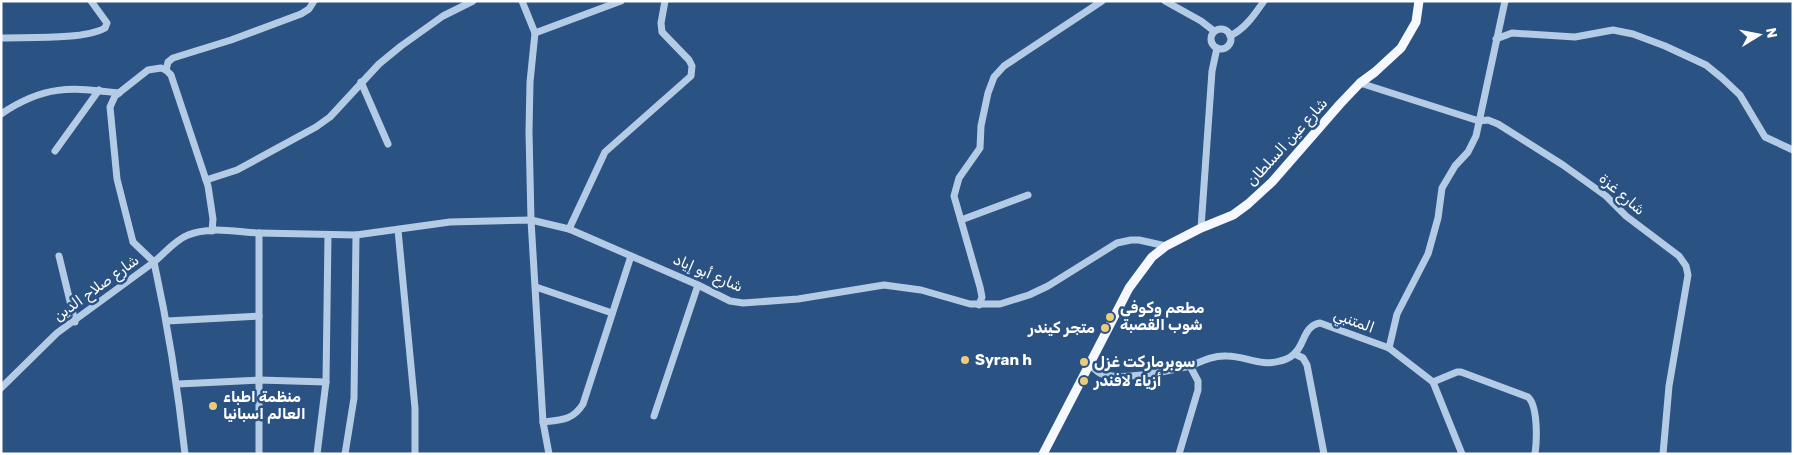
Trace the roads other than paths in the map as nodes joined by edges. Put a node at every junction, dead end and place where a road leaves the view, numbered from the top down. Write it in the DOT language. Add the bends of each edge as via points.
graph roads {
  1 [pos="91,1"];
  2 [pos="314,1"];
  3 [pos="472,1"];
  4 [pos="522,1"];
  5 [pos="621,1"];
  6 [pos="665,1"];
  7 [pos="1102,1"];
  8 [pos="1165,1"];
  9 [pos="1264,1"];
  10 [pos="1419,1"];
  11 [pos="1505,1"];
  12 [pos="1214,31"];
  13 [pos="535,33"];
  14 [pos="1230,36"];
  15 [pos="1,38"];
  16 [pos="1496,39"];
  17 [pos="1217,48"];
  18 [pos="166,70"];
  19 [pos="361,82"];
  20 [pos="1360,84"];
  21 [pos="99,90"];
  22 [pos="119,92"];
  23 [pos="1,114"];
  24 [pos="1479,121"];
  25 [pos="388,144"];
  26 [pos="1793,150"];
  27 [pos="54,151"];
  28 [pos="206,180"];
  29 [pos="1028,195"];
  30 [pos="531,220"];
  31 [pos="961,220"];
  32 [pos="1200,228"];
  33 [pos="569,229"];
  34 [pos="398,230"];
  35 [pos="212,231"];
  36 [pos="259,233"];
  37 [pos="328,235"];
  38 [pos="356,235"];
  39 [pos="1166,246"];
  40 [pos="59,256"];
  41 [pos="631,256"];
  42 [pos="154,262"];
  43 [pos="698,285"];
  44 [pos="536,287"];
  45 [pos="979,305"];
  46 [pos="612,314"];
  47 [pos="259,316"];
  48 [pos="167,321"];
  49 [pos="75,322"];
  50 [pos="1389,348"];
  51 [pos="1295,354"];
  52 [pos="1090,364"];
  53 [pos="1190,366"];
  54 [pos="259,380"];
  55 [pos="326,382"];
  56 [pos="1433,382"];
  57 [pos="178,384"];
  58 [pos="1,388"];
  59 [pos="654,416"];
  60 [pos="543,422"];
  61 [pos="185,454"];
  62 [pos="259,454"];
  63 [pos="316,454"];
  64 [pos="345,454"];
  65 [pos="415,454"];
  66 [pos="549,454"];
  67 [pos="1042,454"];
  68 [pos="1179,454"];
  69 [pos="1324,454"];
  70 [pos="1462,454"];
  71 [pos="1535,454"];
  72 [pos="1663,454"];
  1 -- 15 [label="street" via="107,22 105,28 97,33"];
  2 -- 18 [label="street" via="302,14 173,58"];
  3 -- 19 [label="street" via="407,41"];
  4 -- 13 [label="street"];
  5 -- 13 [label="street"];
  6 -- 33 [label="street" via="662,32 689,60 691,76 605,152"];
  7 -- 31 [label="street" via="1004,66 994,77 981,126 980,148 955,189"];
  8 -- 12 [label="street"];
  9 -- 14 [label="street" via="1256,14"];
  10 -- 20 [label="main road, شارع عين السلطان" via="1416,22 1401,48"];
  11 -- 16 [label="street"];
  12 -- 14 [label="street" via="1223,29"];
  12 -- 17 [label="street" via="1211,40"];
  13 -- 30 [label="street" via="530,82"];
  14 -- 17 [label="street" via="1226,47"];
  16 -- 24 [label="street"];
  16 -- 26 [label="street" via="1512,33 1575,37 1612,30 1633,34 1706,65 1740,96 1765,138"];
  17 -- 32 [label="street" via="1212,71"];
  18 -- 22 [label="street" via="148,70"];
  18 -- 28 [label="street" via="171,75"];
  19 -- 25 [label="street"];
  19 -- 28 [label="street" via="330,118 316,127 237,170"];
  20 -- 24 [label="street, شارع غزة"];
  20 -- 32 [label="main road, شارع عين السلطان" via="1272,182 1248,204 1233,215"];
  21 -- 22 [label="street"];
  21 -- 23 [label="street" via="49,90"];
  21 -- 27 [label="street"];
  22 -- 42 [label="street" via="110,108 116,179 133,242"];
  24 -- 50 [label="street" via="1468,152 1442,188 1428,254 1397,314"];
  24 -- 72 [label="street, شارع غزة" via="1498,124 1563,165 1606,196 1626,216 1679,256 1686,266 1688,275 1669,386"];
  28 -- 35 [label="street"];
  29 -- 31 [label="street"];
  30 -- 33 [label="street, شارع أبو إياد"];
  30 -- 34 [label="street, شارع أبو إياد" via="450,222"];
  30 -- 44 [label="street"];
  31 -- 45 [label="street" via="980,287 982,297"];
  32 -- 39 [label="main road, شارع عين السلطان"];
  33 -- 41 [label="street, شارع أبو إياد"];
  34 -- 38 [label="street, شارع أبو إياد"];
  34 -- 65 [label="street" via="415,408"];
  35 -- 36 [label="street, شارع أبو إياد"];
  35 -- 42 [label="street, شارع أبو إياد" via="188,235"];
  36 -- 37 [label="street, شارع أبو إياد"];
  36 -- 47 [label="street"];
  37 -- 38 [label="street, شارع أبو إياد"];
  37 -- 55 [label="street"];
  38 -- 64 [label="street" via="354,398"];
  39 -- 45 [label="street, شارع أبو إياد" via="1140,240 1117,243 1038,292 1000,304"];
  39 -- 52 [label="main road, شارع عين السلطان" via="1152,257 1129,288"];
  40 -- 49 [label="street"];
  41 -- 43 [label="street, شارع أبو إياد"];
  41 -- 46 [label="street"];
  42 -- 48 [label="street, شارع صلاح الدين"];
  42 -- 49 [label="street, شارع صلاح الدين"];
  43 -- 45 [label="street, شارع أبو إياد" via="730,301 743,303 806,298 884,286 921,290"];
  43 -- 59 [label="street"];
  44 -- 46 [label="street"];
  44 -- 60 [label="street"];
  46 -- 60 [label="street" via="578,412 568,418"];
  47 -- 48 [label="street"];
  47 -- 54 [label="street"];
  48 -- 57 [label="street, شارع صلاح الدين"];
  49 -- 58 [label="street, شارع صلاح الدين" via="57,333"];
  50 -- 51 [label="street, المتنبي" via="1320,323 1309,329"];
  50 -- 56 [label="street, المتنبي"];
  51 -- 53 [label="street" via="1272,364 1224,356"];
  51 -- 69 [label="street" via="1307,365"];
  52 -- 53 [label="street" via="1104,375 1116,376"];
  52 -- 67 [label="main road, شارع عين السلطان"];
  53 -- 68 [label="street" via="1199,385"];
  54 -- 55 [label="street"];
  54 -- 57 [label="street"];
  54 -- 62 [label="street"];
  55 -- 63 [label="street"];
  56 -- 70 [label="street"];
  56 -- 71 [label="street" via="1461,372 1528,397 1534,406"];
  57 -- 61 [label="street, شارع صلاح الدين"];
  60 -- 66 [label="street"];
}
